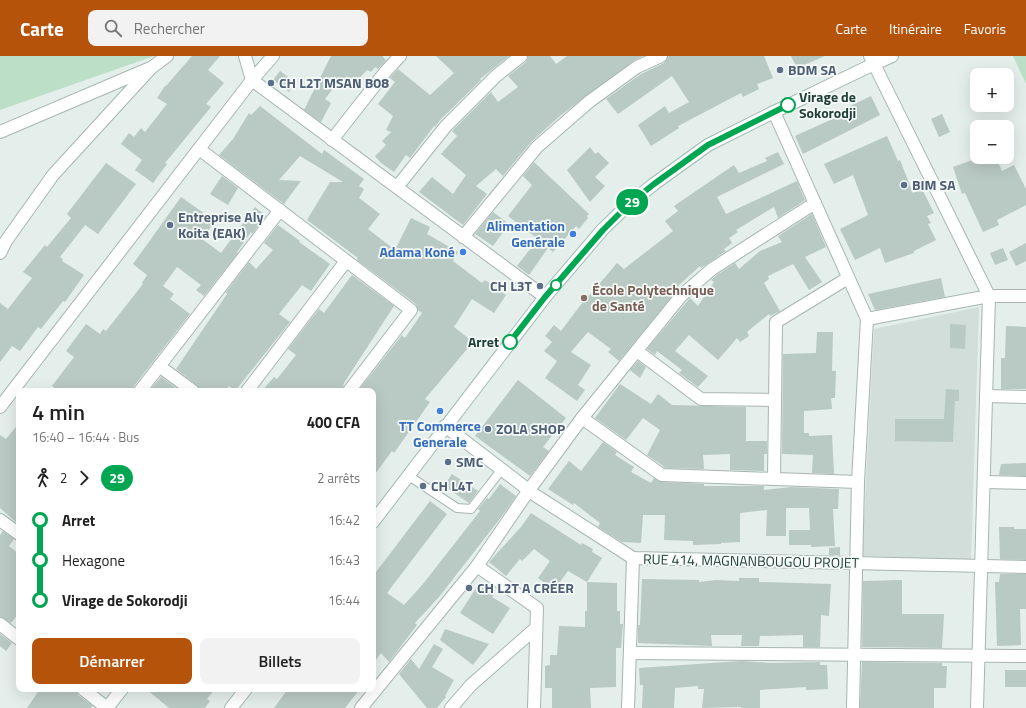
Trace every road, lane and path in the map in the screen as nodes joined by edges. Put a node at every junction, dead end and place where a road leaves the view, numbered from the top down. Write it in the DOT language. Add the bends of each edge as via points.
graph roads {
  1 [pos="167,56"];
  2 [pos="245,56"];
  3 [pos="273,56"];
  4 [pos="400,56"];
  5 [pos="521,56"];
  6 [pos="661,56"];
  7 [pos="892,56"];
  8 [pos="872,60"];
  9 [pos="151,68"];
  10 [pos="252,80"];
  11 [pos="774,112"];
  12 [pos="0,132"];
  13 [pos="332,140"];
  14 [pos="199,149"];
  15 [pos="397,187"];
  16 [pos="815,203"];
  17 [pos="280,210"];
  18 [pos="463,237"];
  19 [pos="0,253"];
  20 [pos="346,261"];
  21 [pos="848,278"];
  22 [pos="989,296"];
  23 [pos="1026,296"];
  24 [pos="545,297"];
  25 [pos="867,319"];
  26 [pos="637,351"];
  27 [pos="159,366"];
  28 [pos="142,388"];
  29 [pos="189,388"];
  30 [pos="249,388"];
  31 [pos="351,388"];
  32 [pos="986,396"];
  33 [pos="1026,397"];
  34 [pos="774,400"];
  35 [pos="0,407"];
  36 [pos="582,418"];
  37 [pos="445,426"];
  38 [pos="502,469"];
  39 [pos="409,476"];
  40 [pos="774,479"];
  41 [pos="858,482"];
  42 [pos="984,482"];
  43 [pos="1026,483"];
  44 [pos="529,490"];
  45 [pos="376,518"];
  46 [pos="0,520"];
  47 [pos="16,532"];
  48 [pos="633,558"];
  49 [pos="856,563"];
  50 [pos="477,566"];
  51 [pos="982,566"];
  52 [pos="1026,567"];
  53 [pos="0,624"];
  54 [pos="536,628"];
  55 [pos="16,637"];
  56 [pos="630,653"];
  57 [pos="854,655"];
  58 [pos="979,656"];
  59 [pos="1026,656"];
  60 [pos="376,690"];
  61 [pos="87,692"];
  62 [pos="120,692"];
  63 [pos="244,692"];
  64 [pos="374,692"];
  65 [pos="107,708"];
  66 [pos="231,708"];
  67 [pos="361,708"];
  68 [pos="451,708"];
  69 [pos="534,708"];
  70 [pos="628,708"];
  71 [pos="853,708"];
  72 [pos="977,708"];
  1 -- 9 [label="street"];
  2 -- 10 [label="street"];
  3 -- 10 [label="street"];
  4 -- 13 [label="street"];
  5 -- 15 [label="street" via="496,76 446,126"];
  6 -- 18 [label="street" via="637,67 590,101 537,147"];
  7 -- 8 [label="street"];
  8 -- 11 [label="street"];
  8 -- 22 [label="street"];
  9 -- 12 [label="street"];
  9 -- 19 [label="street" via="53,175"];
  10 -- 13 [label="street"];
  10 -- 14 [label="street"];
  11 -- 16 [label="street"];
  11 -- 24 [label="street" via="708,145 635,199 603,230"];
  13 -- 15 [label="street"];
  14 -- 17 [label="street"];
  14 -- 35 [label="street"];
  15 -- 18 [label="street"];
  16 -- 21 [label="street"];
  16 -- 26 [label="street" via="712,269 681,296"];
  17 -- 20 [label="street"];
  17 -- 27 [label="street"];
  18 -- 24 [label="street"];
  20 -- 30 [label="street"];
  20 -- 31 [label="street" via="411,310"];
  21 -- 25 [label="street"];
  21 -- 34 [label="street" via="776,322"];
  22 -- 23 [label="street"];
  22 -- 25 [label="street"];
  22 -- 32 [label="street"];
  24 -- 37 [label="street"];
  25 -- 41 [label="street"];
  26 -- 34 [label="street" via="701,399"];
  26 -- 36 [label="street"];
  27 -- 28 [label="street"];
  27 -- 29 [label="street"];
  32 -- 33 [label="street"];
  32 -- 42 [label="street"];
  34 -- 40 [label="street"];
  36 -- 40 [label="street" via="662,475"];
  36 -- 44 [label="street"];
  37 -- 38 [label="street, RUE 414, MAGNANBOUGOU PROJET"];
  37 -- 39 [label="street"];
  38 -- 39 [label="lane" via="471,509 457,508"];
  38 -- 44 [label="street, RUE 414, MAGNANBOUGOU PROJET"];
  39 -- 45 [label="street"];
  40 -- 41 [label="street"];
  41 -- 49 [label="street"];
  42 -- 43 [label="street"];
  42 -- 51 [label="street"];
  44 -- 48 [label="street, RUE 414, MAGNANBOUGOU PROJET"];
  44 -- 50 [label="street"];
  46 -- 47 [label="street"];
  48 -- 49 [label="street, RUE 414, MAGNANBOUGOU PROJET"];
  48 -- 56 [label="street"];
  49 -- 51 [label="street, RUE 414, MAGNANBOUGOU PROJET"];
  49 -- 57 [label="street"];
  50 -- 54 [label="street" via="536,608"];
  50 -- 60 [label="street"];
  51 -- 52 [label="street, RUE 414, MAGNANBOUGOU PROJET"];
  51 -- 58 [label="street"];
  53 -- 55 [label="street"];
  54 -- 68 [label="street" via="471,685"];
  54 -- 69 [label="street"];
  56 -- 57 [label="street"];
  56 -- 70 [label="street"];
  57 -- 58 [label="street"];
  57 -- 71 [label="street"];
  58 -- 59 [label="street"];
  58 -- 72 [label="street"];
  61 -- 65 [label="street"];
  62 -- 65 [label="street"];
  63 -- 66 [label="street"];
  64 -- 67 [label="street"];
}
